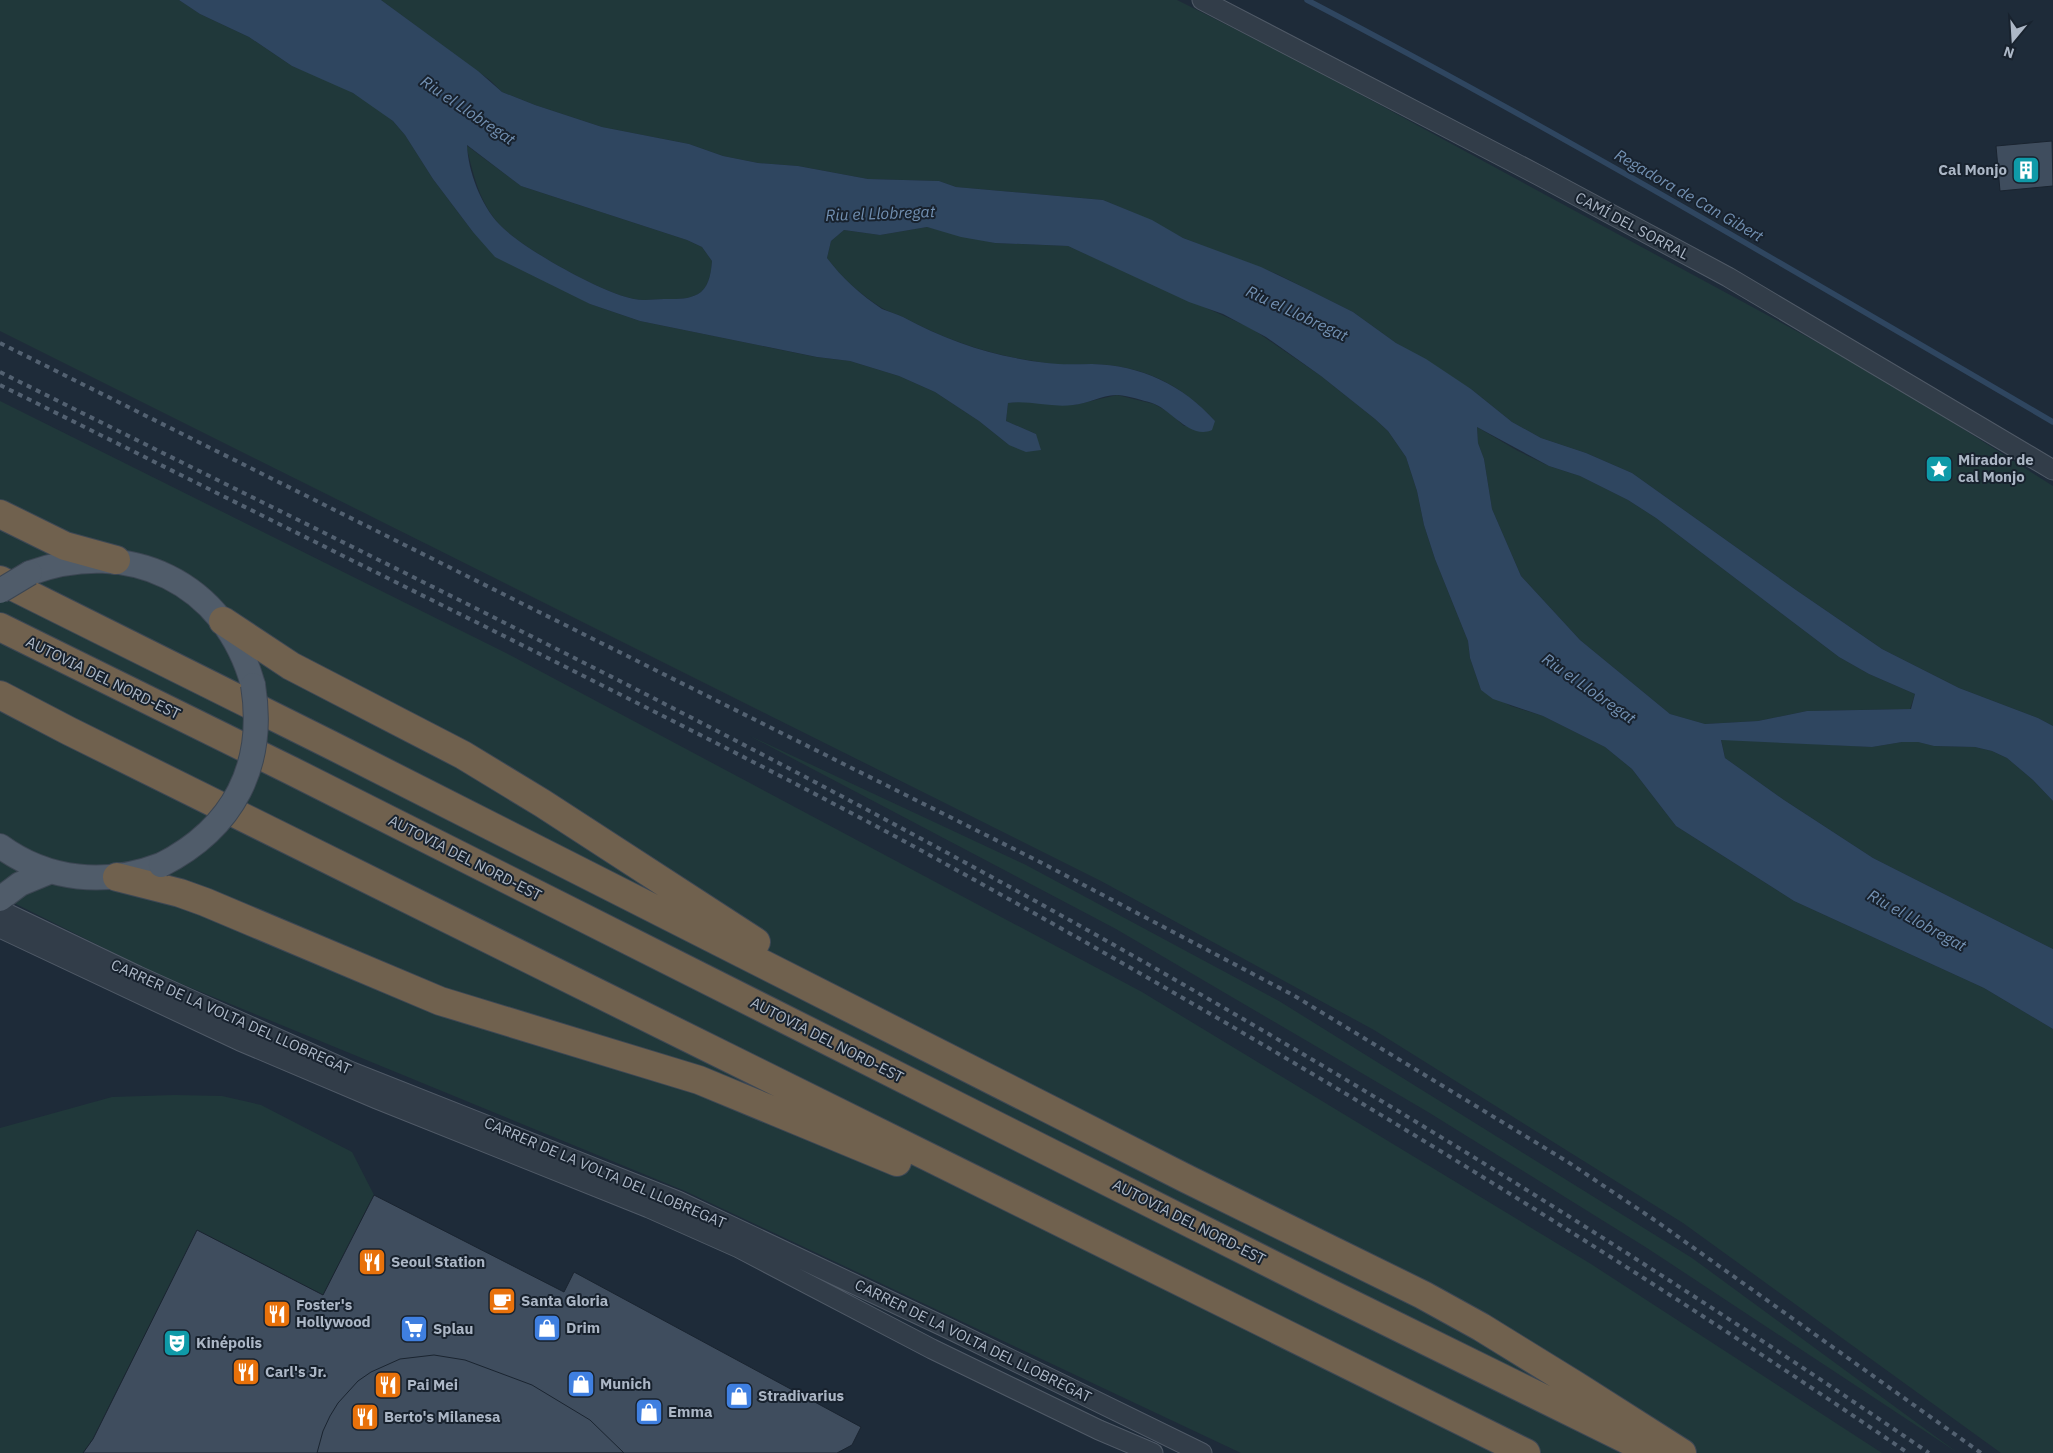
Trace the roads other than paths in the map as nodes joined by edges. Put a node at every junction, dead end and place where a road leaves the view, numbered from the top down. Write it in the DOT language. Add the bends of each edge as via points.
graph roads {
  1 [pos="1202,0"];
  2 [pos="2053,470"];
  3 [pos="0,514"];
  4 [pos="116,560"];
  5 [pos="0,580"];
  6 [pos="0,591"];
  7 [pos="223,621"];
  8 [pos="0,627"];
  9 [pos="0,695"];
  10 [pos="0,702"];
  11 [pos="69,731"];
  12 [pos="0,846"];
  13 [pos="49,872"];
  14 [pos="117,877"];
  15 [pos="3,900"];
  16 [pos="0,928"];
  17 [pos="870,1017"];
  18 [pos="1215,1300"];
  19 [pos="1153,1453"];
  20 [pos="1202,1453"];
  21 [pos="1526,1453"];
  22 [pos="1654,1453"];
  23 [pos="1682,1453"];
  1 -- 2 [label="street, CAMÍ DEL SORRAL" via="1728,277"];
  3 -- 4 [label="highway" via="65,546"];
  4 -- 6 [label="main road, bridge" via="72,561 30,573"];
  4 -- 7 [label="main road" via="141,565 179,583 206,602"];
  5 -- 17 [label="highway"];
  7 -- 14 [label="main road, bridge" via="242,652 253,685 257,725 251,764 224,817 210,832 179,856 161,865"];
  7 -- 17 [label="highway" via="291,666 463,755 534,798"];
  8 -- 22 [label="highway, AUTOVIA DEL NORD-EST"];
  9 -- 11 [label="highway"];
  10 -- 11 [label="highway"];
  11 -- 18 [label="highway"];
  12 -- 13 [label="main road"];
  13 -- 14 [label="main road" via="83,878"];
  13 -- 15 [label="main road" via="20,884"];
  14 -- 18 [label="highway" via="205,902 440,1001 699,1080 857,1144"];
  15 -- 20 [label="street, CARRER DE LA VOLTA DEL LLOBREGAT" via="147,980 352,1072 678,1201"];
  16 -- 19 [label="street, CARRER DE LA VOLTA DEL LLOBREGAT" via="240,1041 739,1248 932,1349"];
  17 -- 23 [label="highway" via="1423,1296 1560,1375"];
  18 -- 21 [label="highway"];
}
